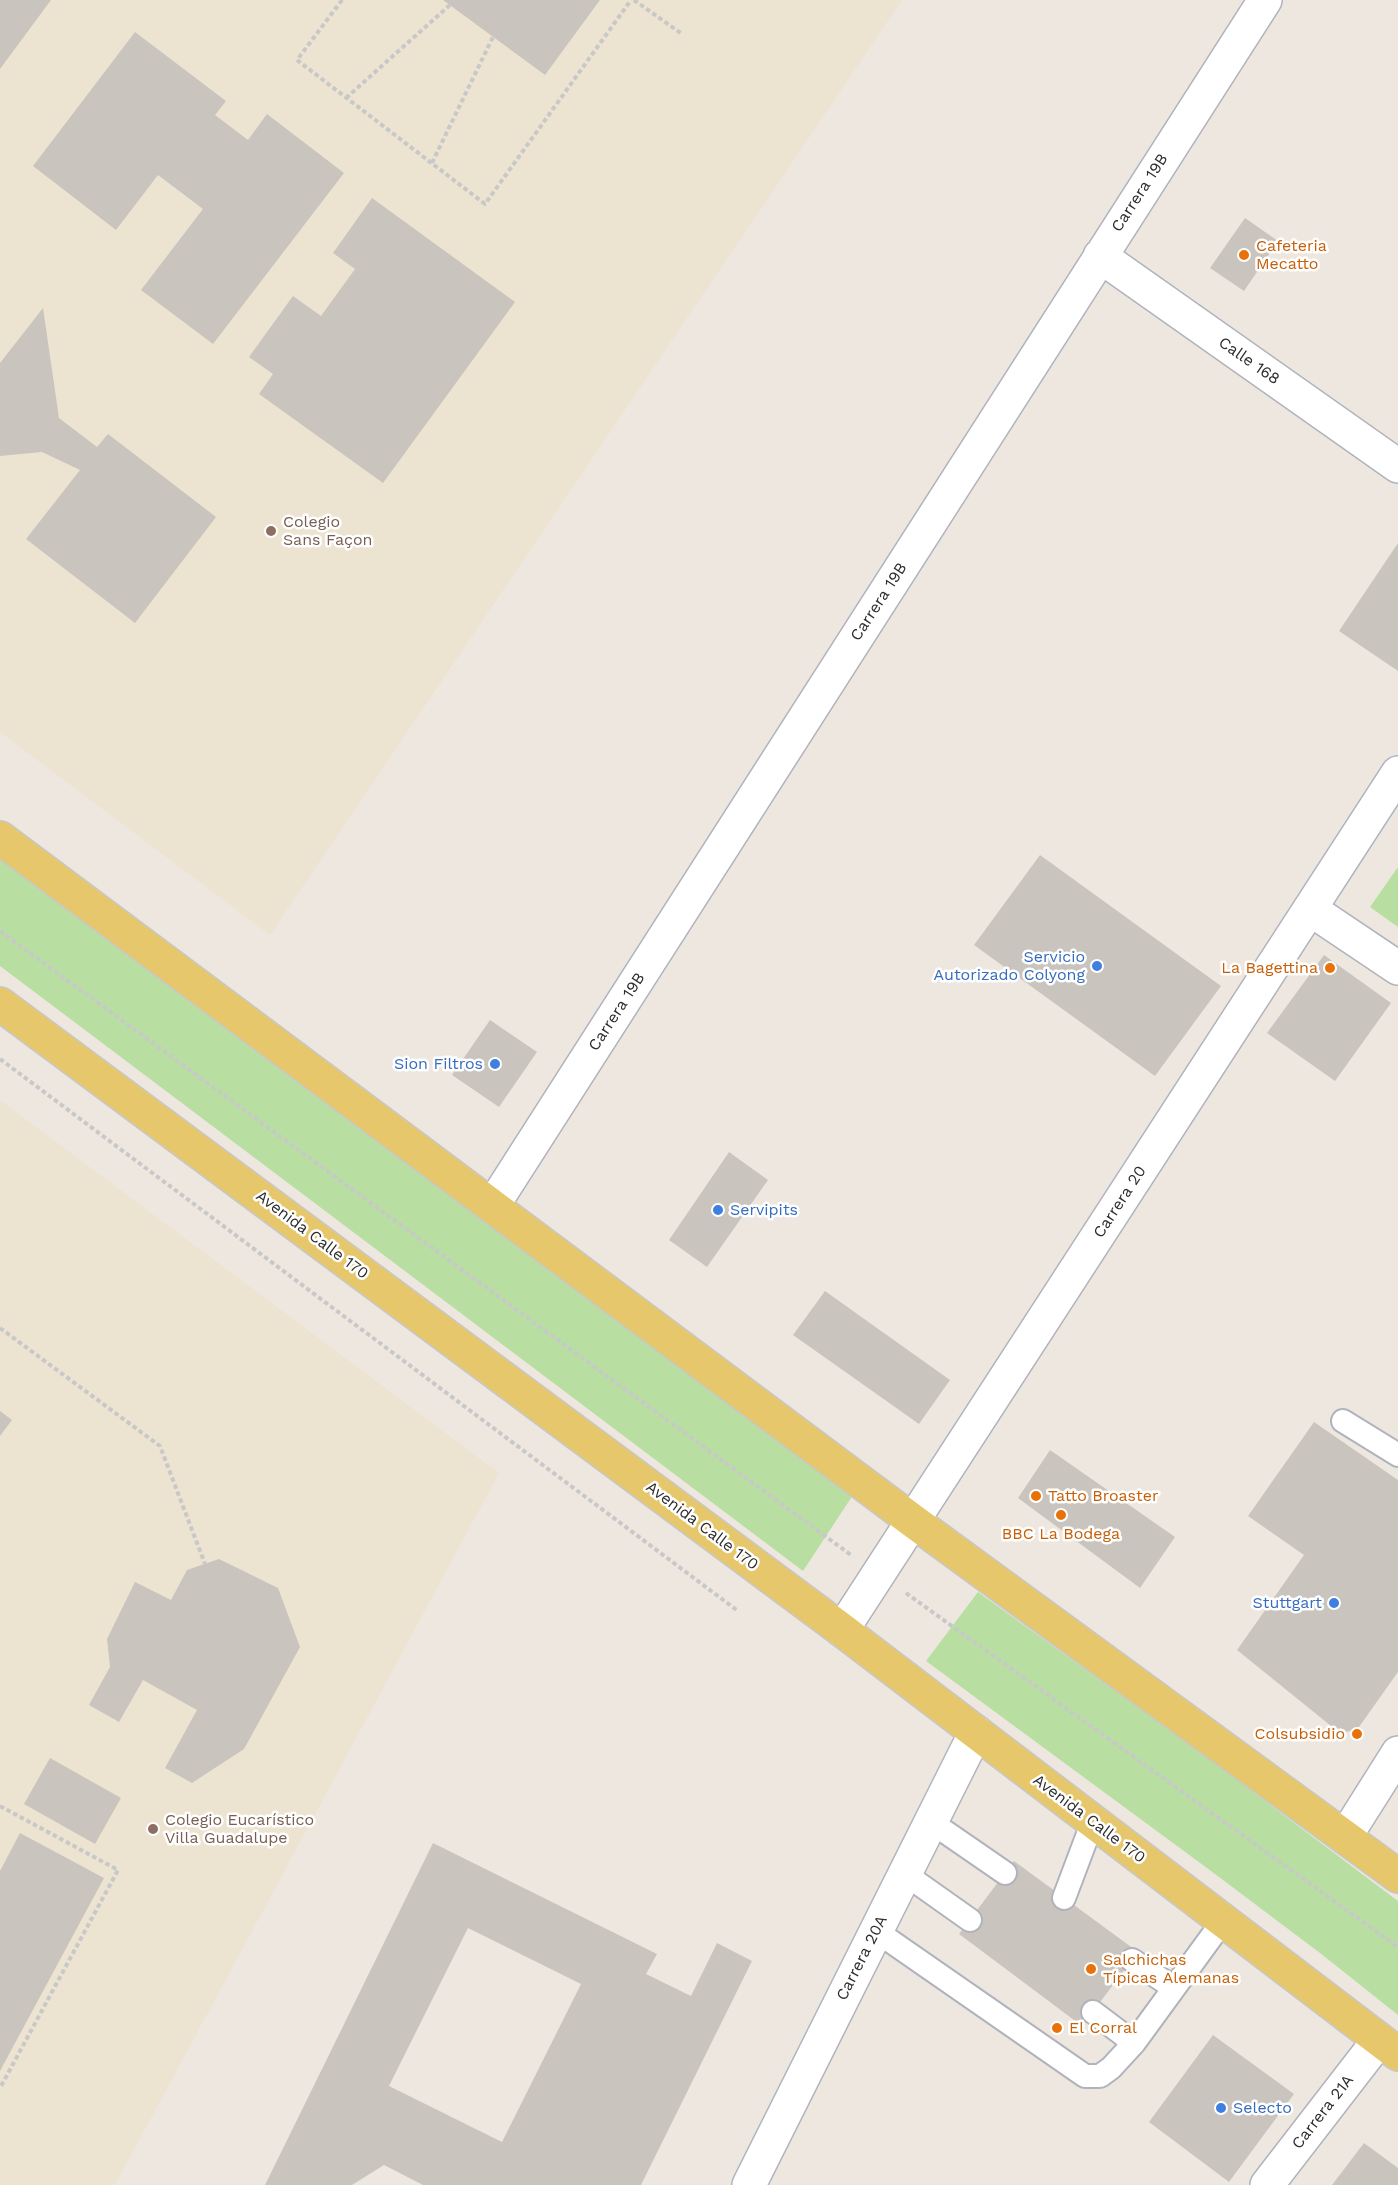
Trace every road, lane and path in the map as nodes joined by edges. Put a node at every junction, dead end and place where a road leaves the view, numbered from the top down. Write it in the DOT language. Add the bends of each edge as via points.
graph roads {
  1 [pos="342,0"];
  2 [pos="633,0"];
  3 [pos="1265,0"];
  4 [pos="450,5"];
  5 [pos="682,34"];
  6 [pos="493,37"];
  7 [pos="346,98"];
  8 [pos="432,163"];
  9 [pos="1100,256"];
  10 [pos="1398,466"];
  11 [pos="1398,773"];
  12 [pos="0,838"];
  13 [pos="1310,909"];
  14 [pos="0,931"];
  15 [pos="1398,968"];
  16 [pos="0,1004"];
  17 [pos="0,1059"];
  18 [pos="493,1205"];
  19 [pos="0,1328"];
  20 [pos="1343,1421"];
  21 [pos="1398,1455"];
  22 [pos="914,1521"];
  23 [pos="205,1564"];
  24 [pos="879,1574"];
  25 [pos="738,1611"];
  26 [pos="842,1630"];
  27 [pos="976,1732"];
  28 [pos="1398,1753"];
  29 [pos="0,1806"];
  30 [pos="1093,1821"];
  31 [pos="931,1822"];
  32 [pos="1345,1837"];
  33 [pos="1005,1873"];
  34 [pos="905,1874"];
  35 [pos="1398,1876"];
  36 [pos="1064,1898"];
  37 [pos="970,1920"];
  38 [pos="1223,1921"];
  39 [pos="876,1931"];
  40 [pos="1398,1947"];
  41 [pos="1132,1960"];
  42 [pos="1174,1988"];
  43 [pos="1093,2012"];
  44 [pos="1134,2043"];
  45 [pos="1389,2047"];
  46 [pos="0,2088"];
  47 [pos="750,2185"];
  48 [pos="1267,2185"];
  1 -- 7 [label="path" via="297,60"];
  2 -- 5 [label="path"];
  2 -- 8 [label="path" via="485,204"];
  3 -- 9 [label="street, Carrera 19B"];
  4 -- 7 [label="path"];
  6 -- 8 [label="path"];
  7 -- 8 [label="path"];
  9 -- 10 [label="street, Calle 168"];
  9 -- 18 [label="street, Carrera 19B"];
  11 -- 13 [label="street, Carrera 20"];
  12 -- 18 [label="main road"];
  13 -- 15 [label="street"];
  13 -- 22 [label="street, Carrera 20"];
  14 -- 24 [label="path"];
  16 -- 26 [label="main road, Avenida Calle 170"];
  17 -- 25 [label="path"];
  18 -- 22 [label="main road"];
  19 -- 23 [label="path" via="160,1446"];
  20 -- 21 [label="lane"];
  22 -- 24 [label="street, Carrera 20"];
  22 -- 32 [label="main road"];
  24 -- 26 [label="street, Carrera 20"];
  24 -- 40 [label="path"];
  26 -- 27 [label="main road, Avenida Calle 170"];
  27 -- 30 [label="main road, Avenida Calle 170"];
  27 -- 31 [label="street, Carrera 20A"];
  28 -- 32 [label="street"];
  29 -- 46 [label="path" via="118,1870"];
  30 -- 36 [label="lane"];
  30 -- 38 [label="main road, Avenida Calle 170"];
  31 -- 33 [label="lane"];
  31 -- 34 [label="street, Carrera 20A"];
  32 -- 35 [label="main road"];
  34 -- 37 [label="lane"];
  34 -- 39 [label="street, Carrera 20A"];
  38 -- 42 [label="lane"];
  38 -- 45 [label="main road, Avenida Calle 170"];
  39 -- 44 [label="lane" via="1085,2076 1100,2076"];
  39 -- 47 [label="street, Carrera 20A"];
  41 -- 42 [label="lane"];
  42 -- 44 [label="lane"];
  43 -- 44 [label="lane"];
  45 -- 48 [label="street, Carrera 21A"];
}
